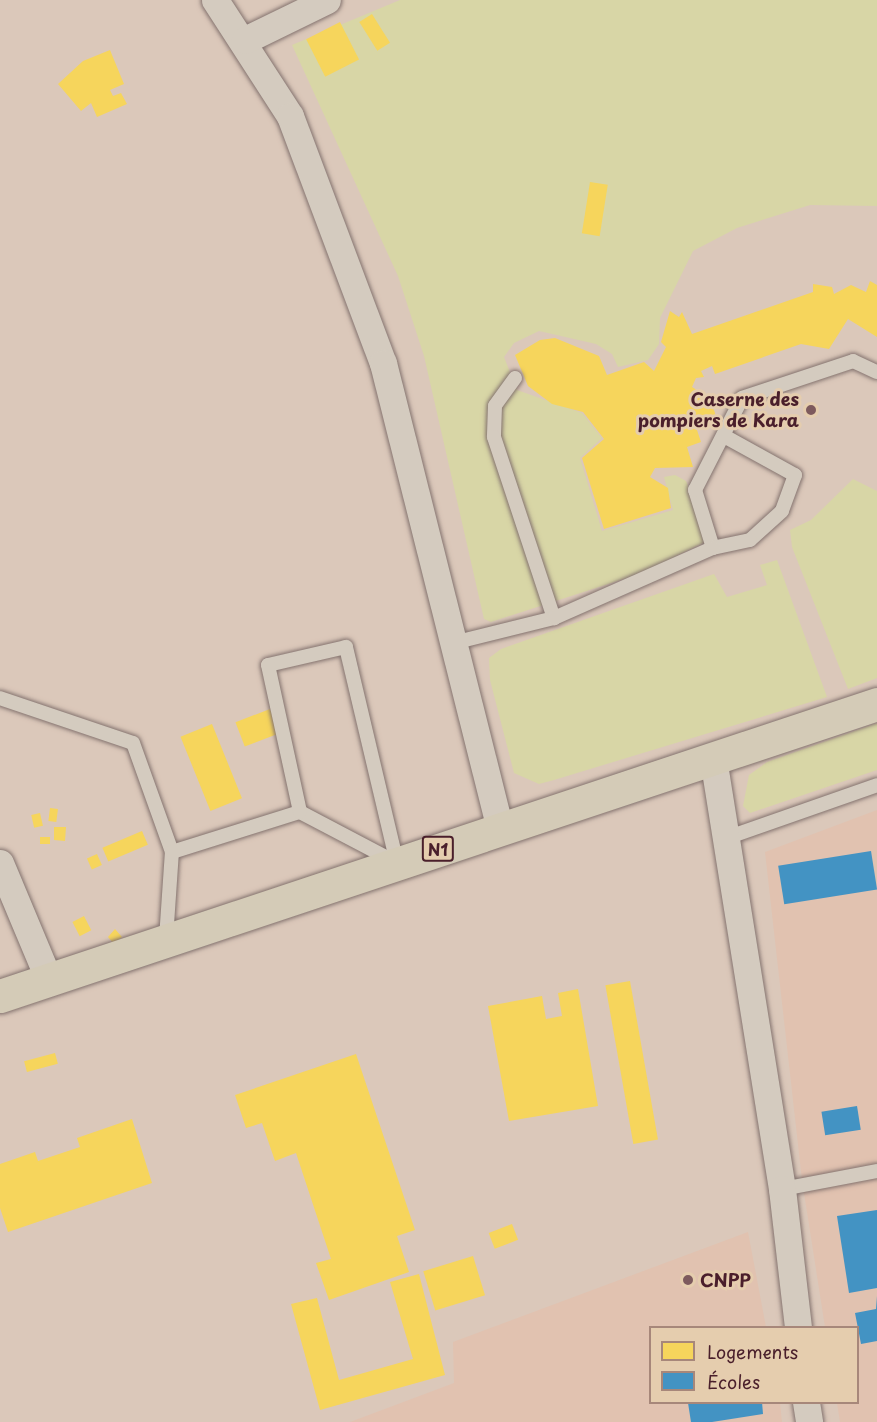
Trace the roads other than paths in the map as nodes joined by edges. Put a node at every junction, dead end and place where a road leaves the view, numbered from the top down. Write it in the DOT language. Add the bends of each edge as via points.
graph roads {
  1 [pos="215,0"];
  2 [pos="327,0"];
  3 [pos="245,40"];
  4 [pos="877,372"];
  5 [pos="515,378"];
  6 [pos="724,436"];
  7 [pos="713,548"];
  8 [pos="554,618"];
  9 [pos="453,643"];
  10 [pos="0,698"];
  11 [pos="877,704"];
  12 [pos="713,758"];
  13 [pos="877,785"];
  14 [pos="300,812"];
  15 [pos="500,829"];
  16 [pos="726,837"];
  17 [pos="172,852"];
  18 [pos="0,863"];
  19 [pos="397,863"];
  20 [pos="166,940"];
  21 [pos="49,980"];
  22 [pos="0,996"];
  23 [pos="877,1172"];
  24 [pos="782,1189"];
  25 [pos="798,1326"];
  26 [pos="806,1404"];
  27 [pos="809,1422"];
  1 -- 3 [label="street"];
  2 -- 3 [label="street"];
  3 -- 9 [label="street" via="290,116 383,363"];
  4 -- 6 [label="lane" via="853,361 742,398"];
  5 -- 8 [label="lane" via="495,406 494,438"];
  6 -- 7 [label="lane" via="695,490"];
  6 -- 7 [label="lane" via="795,475 782,511 750,540"];
  7 -- 8 [label="lane"];
  8 -- 9 [label="lane"];
  9 -- 15 [label="street"];
  10 -- 17 [label="lane" via="133,743"];
  11 -- 12 [label="highway, N1"];
  12 -- 15 [label="highway, N1"];
  12 -- 16 [label="street"];
  13 -- 16 [label="lane"];
  14 -- 17 [label="lane"];
  14 -- 19 [label="lane"];
  14 -- 19 [label="lane" via="268,665 345,647"];
  15 -- 19 [label="highway, N1"];
  16 -- 24 [label="street"];
  17 -- 20 [label="lane"];
  18 -- 21 [label="street"];
  19 -- 20 [label="highway, N1"];
  20 -- 21 [label="highway, N1"];
  21 -- 22 [label="highway, N1"];
  23 -- 24 [label="lane"];
  24 -- 25 [label="street"];
  26 -- 27 [label="street"];
}
